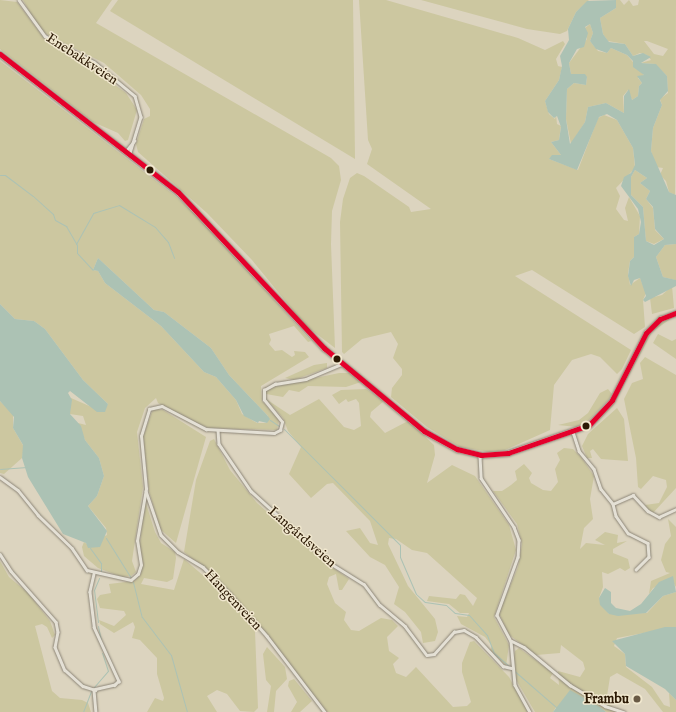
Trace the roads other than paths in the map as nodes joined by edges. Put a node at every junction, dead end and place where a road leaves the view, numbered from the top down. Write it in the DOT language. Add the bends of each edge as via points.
graph roads {
  1 [pos="19,0"];
  2 [pos="0,54"];
  3 [pos="128,152"];
  4 [pos="676,313"];
  5 [pos="342,363"];
  6 [pos="218,430"];
  7 [pos="573,432"];
  8 [pos="481,455"];
  9 [pos="0,477"];
  10 [pos="146,492"];
  11 [pos="613,504"];
  12 [pos="676,510"];
  13 [pos="0,554"];
  14 [pos="636,570"];
  15 [pos="94,574"];
  16 [pos="511,641"];
  17 [pos="511,668"];
  18 [pos="94,690"];
  19 [pos="96,712"];
  20 [pos="325,712"];
  21 [pos="530,712"];
  22 [pos="624,712"];
  1 -- 3 [label="street, Enebakkveien" via="45,36 94,62 133,94 141,114 134,141"];
  2 -- 3 [label="main road"];
  3 -- 5 [label="main road" via="189,202 312,337"];
  4 -- 7 [label="main road" via="660,319 646,333 606,409 589,425"];
  5 -- 6 [label="street" via="306,379 275,384 264,390 264,400 281,420 279,432"];
  5 -- 8 [label="main road" via="434,438 457,449"];
  6 -- 10 [label="street" via="196,426 162,406 149,409 141,436"];
  6 -- 17 [label="street, Langårdsveien" via="219,444 251,491 332,565 364,584 380,606 405,626 427,655 434,654 454,632 464,630 476,637 502,666"];
  7 -- 8 [label="main road" via="514,451"];
  7 -- 11 [label="street" via="579,451 594,469 601,489"];
  8 -- 16 [label="street" via="481,478 514,527 518,540 518,557 497,615"];
  9 -- 15 [label="street" via="18,490 38,515 72,548 85,568"];
  10 -- 15 [label="street" via="140,508 137,541 141,564 138,574 126,580"];
  10 -- 20 [label="street, Haugenveien" via="161,535 178,552 202,567 230,594 267,636"];
  11 -- 12 [label="street" via="633,495 648,511 659,516"];
  11 -- 14 [label="street" via="616,516 628,533 648,543 649,557"];
  13 -- 18 [label="street" via="10,571 56,622 58,632 55,647 65,670 82,686"];
  15 -- 18 [label="street" via="90,592 94,627 119,681 115,685"];
  16 -- 17 [label="street"];
  16 -- 22 [label="street" via="524,647 570,685 605,706"];
  17 -- 21 [label="street" via="515,685"];
  18 -- 19 [label="street"];
}
